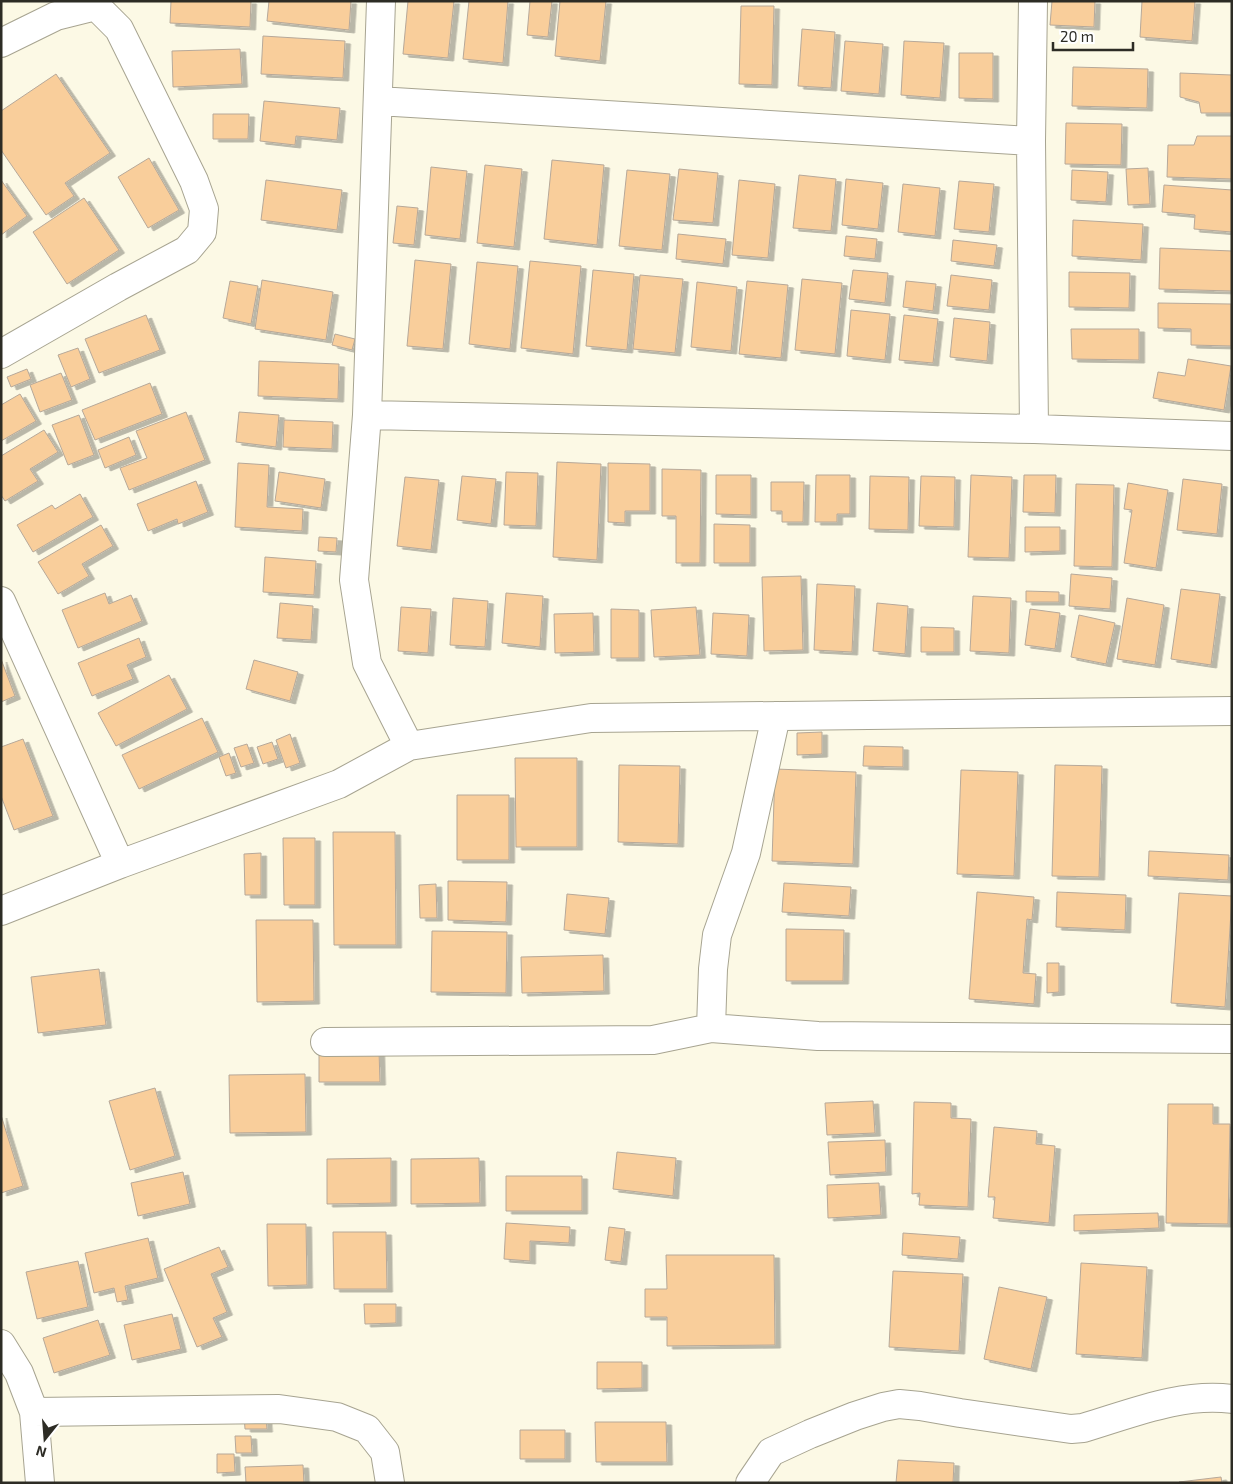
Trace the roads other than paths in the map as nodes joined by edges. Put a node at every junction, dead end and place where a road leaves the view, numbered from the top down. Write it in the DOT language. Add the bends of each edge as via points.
graph roads {
  1 [pos="381,1"];
  2 [pos="1033,1"];
  3 [pos="96,4"];
  4 [pos="1,43"];
  5 [pos="378,101"];
  6 [pos="1031,141"];
  7 [pos="1,354"];
  8 [pos="367,415"];
  9 [pos="1034,429"];
  10 [pos="1232,436"];
  11 [pos="3,608"];
  12 [pos="1232,711"];
  13 [pos="776,716"];
  14 [pos="408,746"];
  15 [pos="120,864"];
  16 [pos="1,911"];
  17 [pos="711,1028"];
  18 [pos="1232,1039"];
  19 [pos="325,1042"];
  20 [pos="1,1344"];
  21 [pos="1232,1399"];
  22 [pos="34,1412"];
  23 [pos="40,1483"];
  24 [pos="390,1483"];
  25 [pos="750,1483"];
  1 -- 5 [label="street"];
  2 -- 6 [label="street"];
  3 -- 4 [label="street" via="56,16"];
  3 -- 7 [label="street" via="118,30 194,181 204,209 202,232 187,250"];
  5 -- 6 [label="street"];
  5 -- 8 [label="street"];
  6 -- 9 [label="street"];
  8 -- 9 [label="street"];
  8 -- 14 [label="street" via="354,580 367,662"];
  9 -- 10 [label="street"];
  11 -- 15 [label="street"];
  12 -- 13 [label="street"];
  13 -- 14 [label="street" via="591,718"];
  13 -- 17 [label="street" via="746,853 717,934"];
  14 -- 15 [label="street" via="339,784"];
  15 -- 16 [label="street"];
  17 -- 18 [label="street" via="818,1036"];
  17 -- 19 [label="street" via="653,1040"];
  20 -- 22 [label="street" via="19,1373"];
  21 -- 25 [label="street" via="1207,1397 1177,1401 1083,1428 899,1404 855,1416 770,1452"];
  22 -- 23 [label="street"];
  22 -- 24 [label="street" via="280,1410 337,1417 367,1429 385,1452"];
}
